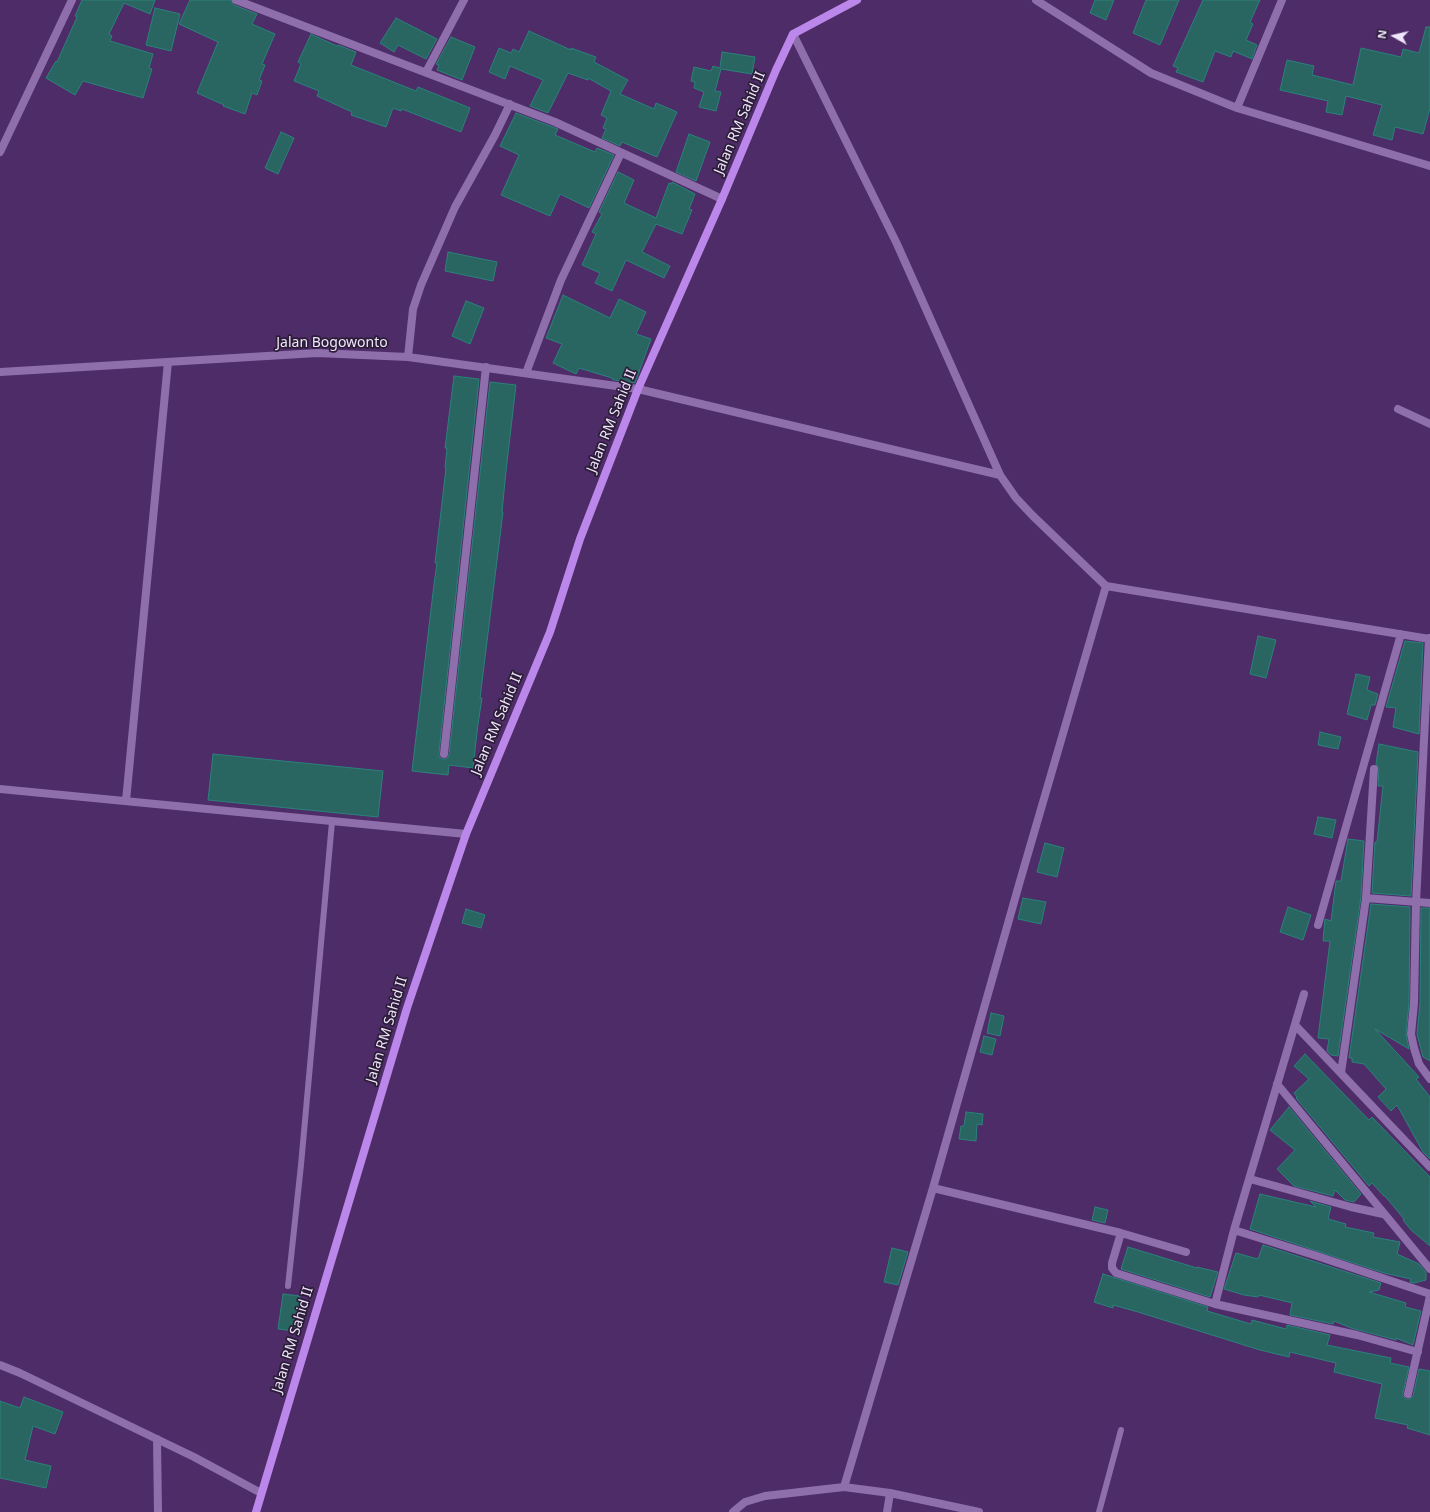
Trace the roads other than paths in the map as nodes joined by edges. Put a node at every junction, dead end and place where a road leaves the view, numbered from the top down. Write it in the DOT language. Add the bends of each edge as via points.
graph roads {
  1 [pos="72,0"];
  2 [pos="236,0"];
  3 [pos="464,0"];
  4 [pos="857,0"];
  5 [pos="1036,0"];
  6 [pos="1282,0"];
  7 [pos="793,34"];
  8 [pos="426,72"];
  9 [pos="510,104"];
  10 [pos="1237,108"];
  11 [pos="0,152"];
  12 [pos="621,153"];
  13 [pos="1430,166"];
  14 [pos="722,199"];
  15 [pos="408,357"];
  16 [pos="168,362"];
  17 [pos="486,367"];
  18 [pos="0,372"];
  19 [pos="526,373"];
  20 [pos="638,389"];
  21 [pos="1398,409"];
  22 [pos="1430,424"];
  23 [pos="1000,475"];
  24 [pos="1106,586"];
  25 [pos="1401,634"];
  26 [pos="1430,638"];
  27 [pos="444,754"];
  28 [pos="1374,769"];
  29 [pos="0,789"];
  30 [pos="126,801"];
  31 [pos="332,822"];
  32 [pos="466,834"];
  33 [pos="1366,898"];
  34 [pos="1416,903"];
  35 [pos="1430,903"];
  36 [pos="1318,925"];
  37 [pos="1304,994"];
  38 [pos="1295,1025"];
  39 [pos="1341,1073"];
  40 [pos="1430,1079"];
  41 [pos="1277,1084"];
  42 [pos="1430,1168"];
  43 [pos="1250,1179"];
  44 [pos="933,1188"];
  45 [pos="1383,1214"];
  46 [pos="1234,1230"];
  47 [pos="1121,1233"];
  48 [pos="1186,1252"];
  49 [pos="1430,1269"];
  50 [pos="288,1286"];
  51 [pos="1430,1295"];
  52 [pos="1215,1304"];
  53 [pos="1418,1352"];
  54 [pos="0,1365"];
  55 [pos="1408,1394"];
  56 [pos="1121,1430"];
  57 [pos="157,1439"];
  58 [pos="844,1487"];
  59 [pos="261,1493"];
  60 [pos="890,1493"];
  61 [pos="158,1512"];
  62 [pos="256,1512"];
  63 [pos="733,1512"];
  64 [pos="887,1512"];
  65 [pos="979,1512"];
  66 [pos="1099,1512"];
  1 -- 11 [label="street"];
  2 -- 8 [label="street"];
  3 -- 8 [label="street"];
  4 -- 7 [label="street"];
  5 -- 10 [label="street" via="1151,73"];
  6 -- 10 [label="street"];
  7 -- 14 [label="street, Jalan RM Sahid II"];
  7 -- 23 [label="street" via="897,244"];
  8 -- 9 [label="street"];
  9 -- 12 [label="street"];
  9 -- 15 [label="street" via="455,207 421,285 413,309"];
  10 -- 13 [label="street"];
  12 -- 14 [label="street"];
  12 -- 19 [label="street" via="561,280"];
  14 -- 20 [label="street, Jalan RM Sahid II"];
  15 -- 16 [label="street, Jalan Bogowonto" via="317,353"];
  15 -- 17 [label="street, Jalan Bogowonto"];
  16 -- 18 [label="street, Jalan Bogowonto"];
  16 -- 30 [label="street"];
  17 -- 19 [label="street, Jalan Bogowonto"];
  17 -- 27 [label="street"];
  19 -- 20 [label="street, Jalan Bogowonto"];
  20 -- 23 [label="street, Jalan Bogowonto"];
  20 -- 32 [label="street, Jalan RM Sahid II" via="580,539 550,632"];
  21 -- 22 [label="street"];
  23 -- 24 [label="street" via="1020,503"];
  24 -- 25 [label="street"];
  24 -- 44 [label="street"];
  25 -- 26 [label="street"];
  25 -- 36 [label="street"];
  26 -- 34 [label="street"];
  28 -- 33 [label="street"];
  29 -- 30 [label="street"];
  30 -- 31 [label="street"];
  31 -- 32 [label="street"];
  31 -- 50 [label="lane"];
  32 -- 59 [label="street, Jalan RM Sahid II" via="407,1008"];
  33 -- 34 [label="street"];
  33 -- 39 [label="street"];
  34 -- 35 [label="street"];
  34 -- 40 [label="street" via="1411,1034 1420,1064"];
  37 -- 38 [label="street"];
  38 -- 39 [label="street"];
  38 -- 41 [label="street"];
  39 -- 42 [label="street"];
  41 -- 43 [label="street"];
  41 -- 45 [label="street"];
  43 -- 45 [label="street"];
  43 -- 46 [label="street"];
  44 -- 47 [label="street"];
  44 -- 58 [label="street"];
  45 -- 49 [label="street"];
  46 -- 51 [label="street"];
  46 -- 52 [label="street"];
  47 -- 48 [label="street"];
  47 -- 52 [label="street" via="1112,1263 1116,1273"];
  51 -- 53 [label="street"];
  52 -- 53 [label="street" via="1357,1335"];
  53 -- 55 [label="street"];
  54 -- 57 [label="street"];
  56 -- 66 [label="lane"];
  57 -- 59 [label="street"];
  57 -- 61 [label="street"];
  58 -- 60 [label="street"];
  58 -- 63 [label="street" via="765,1496 745,1502"];
  59 -- 62 [label="street, Jalan RM Sahid II"];
  60 -- 64 [label="street"];
  60 -- 65 [label="street"];
}
